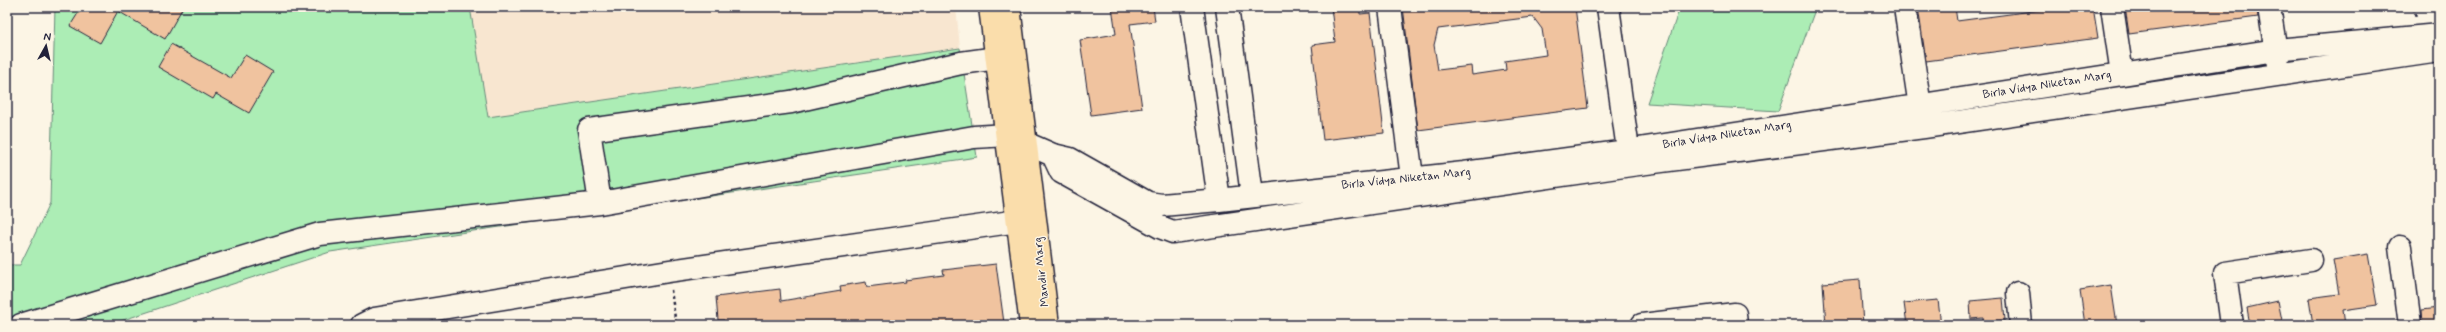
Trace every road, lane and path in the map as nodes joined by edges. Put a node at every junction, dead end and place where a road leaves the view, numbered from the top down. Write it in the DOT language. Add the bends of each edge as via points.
graph roads {
  1 [pos="990,7"];
  2 [pos="1009,7"];
  3 [pos="1192,7"];
  4 [pos="1227,7"];
  5 [pos="1390,7"];
  6 [pos="1608,7"];
  7 [pos="1905,7"];
  8 [pos="2112,7"];
  9 [pos="2269,7"];
  10 [pos="2439,35"];
  11 [pos="2276,50"];
  12 [pos="2439,51"];
  13 [pos="997,58"];
  14 [pos="2122,74"];
  15 [pos="2280,74"];
  16 [pos="1919,105"];
  17 [pos="1924,127"];
  18 [pos="1007,135"];
  19 [pos="1026,144"];
  20 [pos="1053,155"];
  21 [pos="1629,158"];
  22 [pos="1022,182"];
  23 [pos="1414,188"];
  24 [pos="1252,195"];
  25 [pos="1219,200"];
  26 [pos="600,203"];
  27 [pos="1027,220"];
  28 [pos="2400,247"];
  29 [pos="2311,260"];
  30 [pos="669,271"];
  31 [pos="2018,293"];
  32 [pos="422,318"];
  33 [pos="21,325"];
  34 [pos="362,325"];
  35 [pos="676,325"];
  36 [pos="1031,325"];
  37 [pos="1048,325"];
  38 [pos="1642,325"];
  39 [pos="1736,325"];
  40 [pos="2021,325"];
  41 [pos="2232,325"];
  42 [pos="2410,325"];
  1 -- 13 [label="main road"];
  2 -- 19 [label="main road"];
  3 -- 25 [label="street"];
  4 -- 24 [label="street"];
  5 -- 23 [label="street"];
  6 -- 21 [label="street"];
  7 -- 16 [label="street"];
  8 -- 14 [label="street"];
  9 -- 11 [label="street"];
  10 -- 11 [label="street, Birla Vidya Niketan Marg"];
  11 -- 14 [label="street, Birla Vidya Niketan Marg"];
  11 -- 15 [label="street"];
  12 -- 15 [label="street"];
  13 -- 18 [label="main road"];
  13 -- 26 [label="street" via="961,63 791,102 589,130"];
  14 -- 16 [label="street, Birla Vidya Niketan Marg"];
  15 -- 17 [label="street"];
  16 -- 17 [label="street"];
  16 -- 21 [label="street, Birla Vidya Niketan Marg"];
  17 -- 21 [label="street"];
  18 -- 19 [label="street, Birla Vidya Niketan Marg"];
  18 -- 22 [label="main road"];
  18 -- 26 [label="street" via="974,137"];
  19 -- 20 [label="street, Birla Vidya Niketan Marg"];
  19 -- 22 [label="main road"];
  20 -- 23 [label="street" via="1061,172 1173,232"];
  20 -- 25 [label="street, Birla Vidya Niketan Marg" via="1070,159 1148,202 1162,205"];
  21 -- 23 [label="street"];
  22 -- 27 [label="main road"];
  23 -- 24 [label="street, Birla Vidya Niketan Marg"];
  24 -- 25 [label="street, Birla Vidya Niketan Marg"];
  26 -- 33 [label="street" via="320,234"];
  27 -- 30 [label="street"];
  27 -- 36 [label="main road, Mandir Marg"];
  27 -- 37 [label="main road, Mandir Marg"];
  28 -- 42 [label="street"];
  29 -- 41 [label="street" via="2225,273"];
  30 -- 32 [label="street"];
  30 -- 35 [label="path"];
  31 -- 40 [label="street"];
  32 -- 34 [label="street" via="374,319"];
  38 -- 39 [label="street" via="1735,314"];
}
